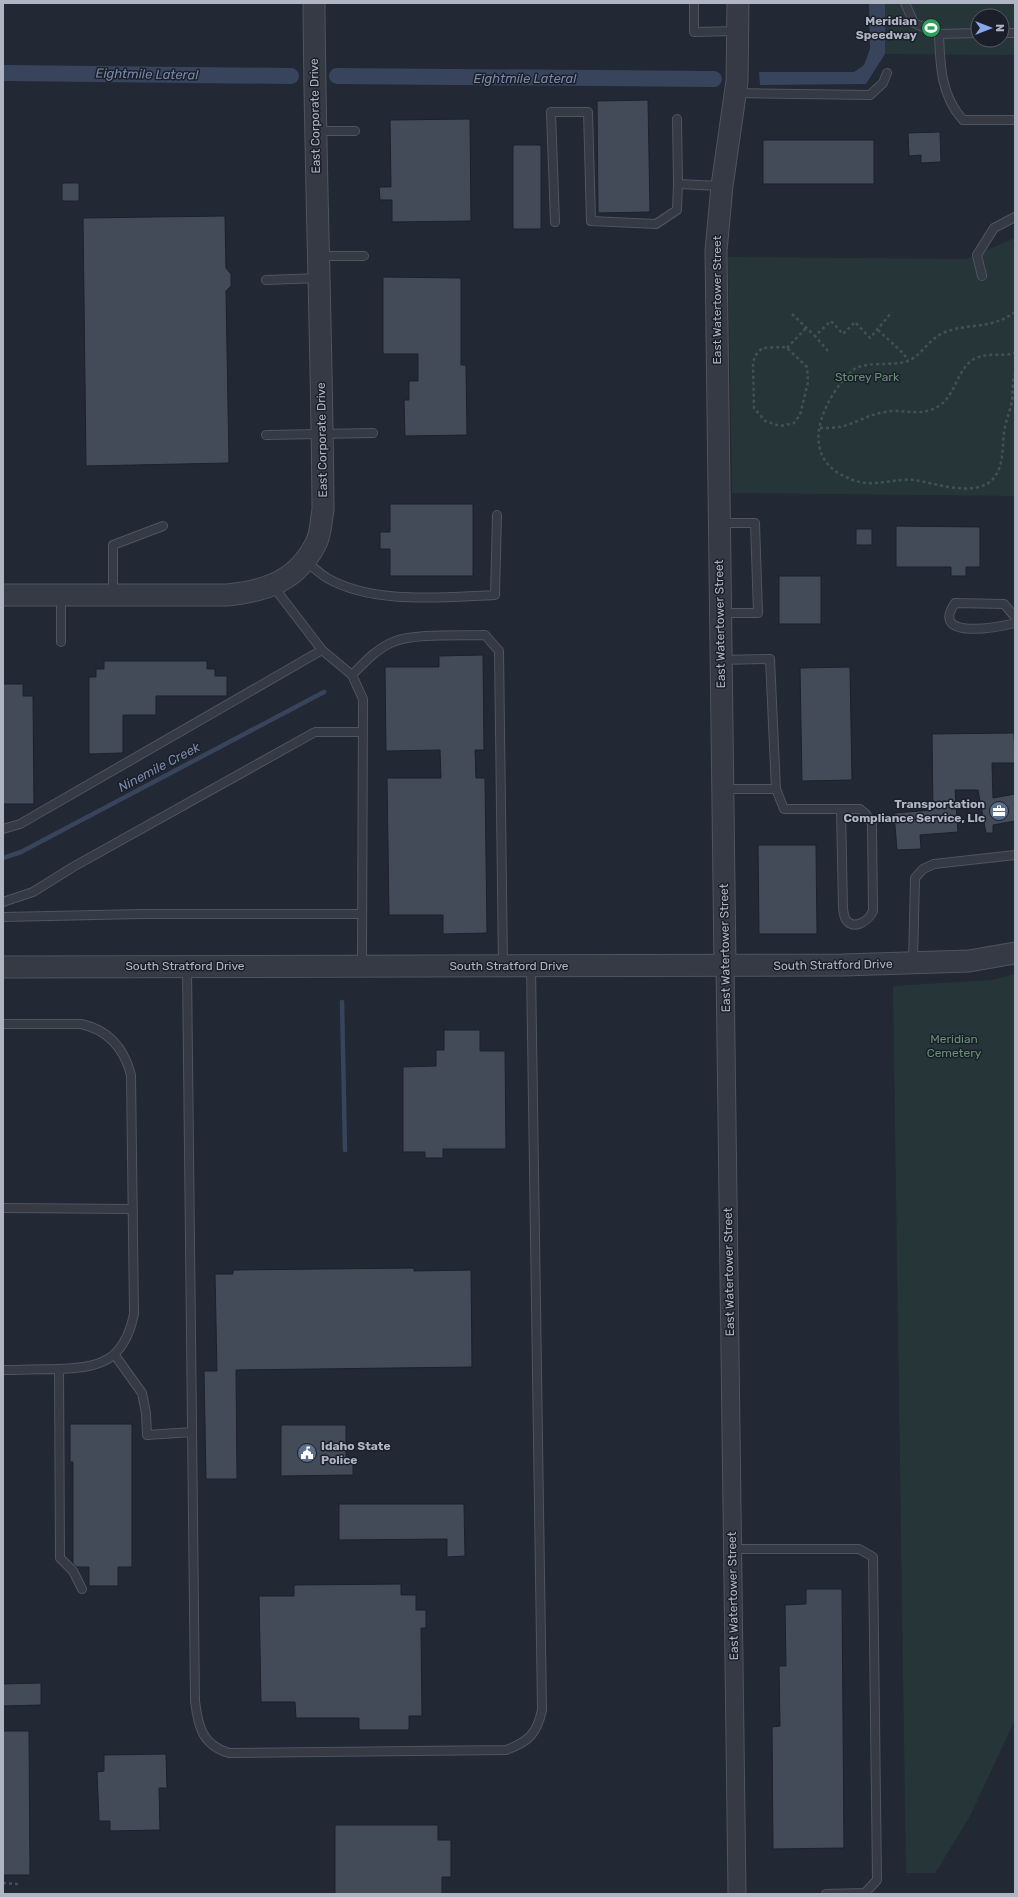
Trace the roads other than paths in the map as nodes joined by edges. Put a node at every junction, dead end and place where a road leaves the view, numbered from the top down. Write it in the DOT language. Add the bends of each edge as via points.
graph roads {
  1 [pos="314,3"];
  2 [pos="694,3"];
  3 [pos="738,3"];
  4 [pos="905,3"];
  5 [pos="739,31"];
  6 [pos="970,33"];
  7 [pos="939,34"];
  8 [pos="887,73"];
  9 [pos="736,93"];
  10 [pos="677,119"];
  11 [pos="1015,120"];
  12 [pos="315,131"];
  13 [pos="355,131"];
  14 [pos="678,184"];
  15 [pos="722,186"];
  16 [pos="1015,218"];
  17 [pos="555,222"];
  18 [pos="319,256"];
  19 [pos="364,256"];
  20 [pos="982,276"];
  21 [pos="320,278"];
  22 [pos="266,280"];
  23 [pos="373,433"];
  24 [pos="323,434"];
  25 [pos="266,435"];
  26 [pos="497,515"];
  27 [pos="718,523"];
  28 [pos="163,526"];
  29 [pos="305,560"];
  30 [pos="273,586"];
  31 [pos="3,595"];
  32 [pos="61,595"];
  33 [pos="113,595"];
  34 [pos="720,613"];
  35 [pos="1015,617"];
  36 [pos="1015,623"];
  37 [pos="61,642"];
  38 [pos="322,650"];
  39 [pos="720,660"];
  40 [pos="352,675"];
  41 [pos="363,732"];
  42 [pos="722,789"];
  43 [pos="776,790"];
  44 [pos="841,809"];
  45 [pos="3,829"];
  46 [pos="1015,855"];
  47 [pos="3,902"];
  48 [pos="362,914"];
  49 [pos="3,917"];
  50 [pos="1015,953"];
  51 [pos="913,964"];
  52 [pos="725,965"];
  53 [pos="187,966"];
  54 [pos="503,966"];
  55 [pos="531,966"];
  56 [pos="3,967"];
  57 [pos="362,967"];
  58 [pos="3,1024"];
  59 [pos="3,1208"];
  60 [pos="133,1209"];
  61 [pos="114,1354"];
  62 [pos="59,1369"];
  63 [pos="3,1370"];
  64 [pos="192,1432"];
  65 [pos="733,1549"];
  66 [pos="82,1589"];
  67 [pos="737,1894"];
  68 [pos="826,1894"];
  1 -- 12 [label="street, East Corporate Drive"];
  2 -- 5 [label="lane" via="694,32"];
  3 -- 5 [label="street, East Watertower Street"];
  4 -- 7 [label="lane" via="914,23"];
  5 -- 9 [label="street, East Watertower Street"];
  6 -- 7 [label="lane"];
  7 -- 11 [label="lane" via="940,74 955,112 963,120"];
  8 -- 9 [label="lane" via="883,83 870,95"];
  9 -- 15 [label="street, East Watertower Street"];
  10 -- 14 [label="lane"];
  12 -- 13 [label="lane"];
  12 -- 18 [label="street, East Corporate Drive"];
  14 -- 15 [label="lane"];
  14 -- 17 [label="lane" via="677,210 656,224 591,220 588,112 551,112"];
  15 -- 27 [label="street, East Watertower Street" via="715,286"];
  16 -- 20 [label="lane" via="994,228 977,255"];
  18 -- 19 [label="lane"];
  18 -- 21 [label="street, East Corporate Drive"];
  21 -- 22 [label="lane"];
  21 -- 24 [label="street, East Corporate Drive"];
  23 -- 24 [label="lane"];
  24 -- 25 [label="lane"];
  24 -- 29 [label="street, East Corporate Drive" via="323,510 317,540"];
  26 -- 29 [label="lane" via="495,596 404,599 357,590 327,578"];
  27 -- 34 [label="street, East Watertower Street"];
  27 -- 34 [label="lane" via="755,523 758,613"];
  28 -- 33 [label="lane" via="113,545"];
  29 -- 30 [label="street, East Corporate Drive"];
  30 -- 33 [label="street, East Corporate Drive" via="251,593 227,595"];
  30 -- 38 [label="lane"];
  31 -- 32 [label="street, East Corporate Drive"];
  32 -- 33 [label="street, East Corporate Drive"];
  32 -- 37 [label="lane"];
  34 -- 39 [label="street, East Watertower Street"];
  35 -- 36 [label="lane" via="1004,604 977,603 955,603 949,616 950,623 956,628 994,628"];
  38 -- 40 [label="lane"];
  38 -- 45 [label="lane" via="20,824"];
  39 -- 42 [label="street, East Watertower Street"];
  39 -- 43 [label="lane" via="770,659"];
  40 -- 41 [label="lane" via="363,699"];
  40 -- 54 [label="lane" via="370,657 393,642 426,636 485,635 499,651"];
  41 -- 47 [label="lane" via="315,732 80,863 33,892"];
  41 -- 48 [label="lane"];
  42 -- 43 [label="lane"];
  42 -- 52 [label="street, East Watertower Street"];
  43 -- 44 [label="lane" via="784,809"];
  44 -- 44 [label="lane" via="860,809 872,824 873,911 871,918 864,924 852,924 845,919"];
  46 -- 51 [label="lane" via="934,864 923,869 915,878"];
  48 -- 49 [label="lane"];
  48 -- 57 [label="lane"];
  50 -- 51 [label="street, South Stratford Drive" via="969,961"];
  51 -- 52 [label="street, South Stratford Drive"];
  52 -- 55 [label="street, South Stratford Drive"];
  52 -- 65 [label="street, East Watertower Street"];
  53 -- 56 [label="street, South Stratford Drive"];
  53 -- 57 [label="street, South Stratford Drive"];
  53 -- 64 [label="lane"];
  54 -- 55 [label="street, South Stratford Drive"];
  54 -- 57 [label="street, South Stratford Drive"];
  55 -- 64 [label="lane" via="542,1710 539,1724 530,1737 520,1745 506,1750 229,1753 210,1743 202,1734 195,1701"];
  58 -- 60 [label="lane" via="92,1026 113,1039 120,1048 131,1075"];
  59 -- 60 [label="lane"];
  60 -- 61 [label="lane" via="134,1314 131,1329 124,1343"];
  61 -- 62 [label="lane" via="92,1366"];
  61 -- 64 [label="lane" via="142,1393 147,1435"];
  62 -- 63 [label="lane"];
  62 -- 66 [label="lane" via="60,1558 73,1571"];
  65 -- 67 [label="street, East Watertower Street"];
  65 -- 68 [label="lane" via="859,1549 873,1557 877,1880 865,1893"];
}
